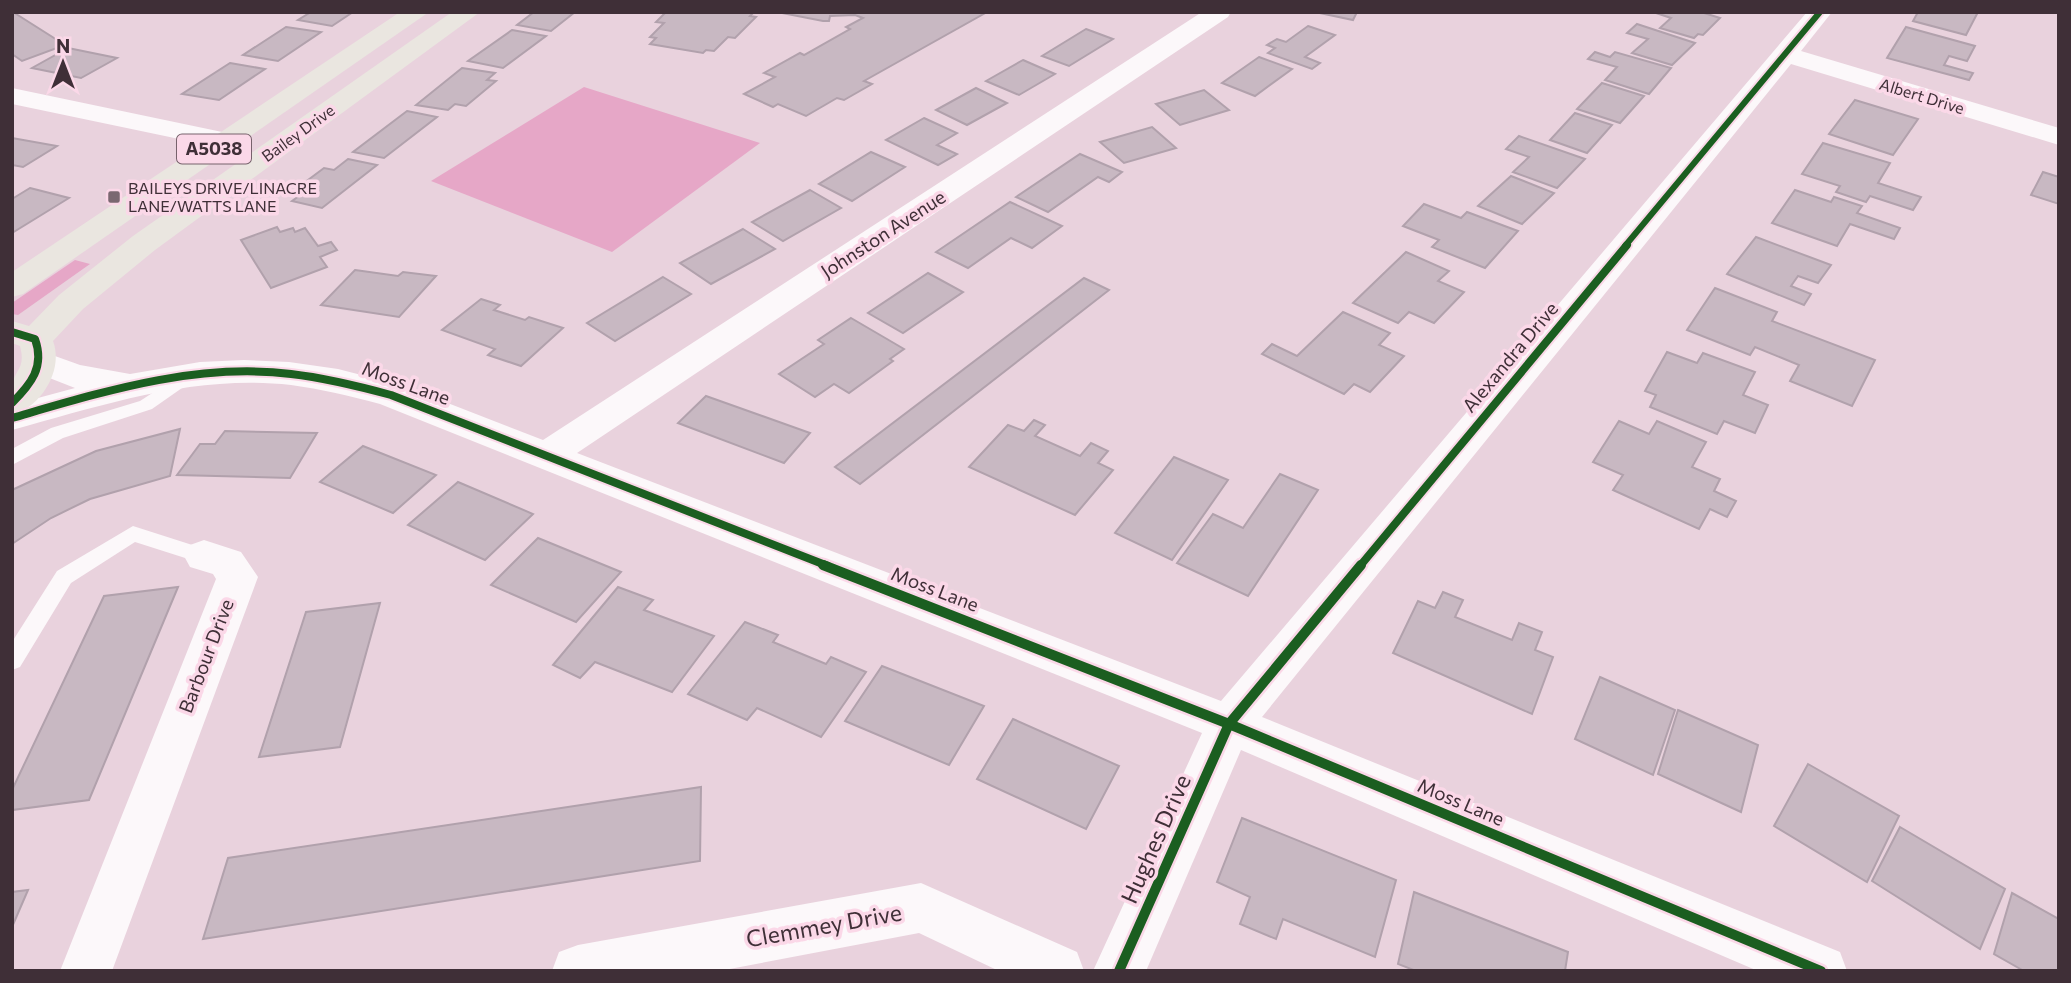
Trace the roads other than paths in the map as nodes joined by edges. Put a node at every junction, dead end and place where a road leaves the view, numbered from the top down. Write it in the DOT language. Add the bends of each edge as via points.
graph roads {
  1 [pos="417,12"];
  2 [pos="468,12"];
  3 [pos="1820,12"];
  4 [pos="1198,18"];
  5 [pos="1784,54"];
  6 [pos="12,96"];
  7 [pos="2059,137"];
  8 [pos="227,141"];
  9 [pos="12,287"];
  10 [pos="30,344"];
  11 [pos="192,372"];
  12 [pos="127,385"];
  13 [pos="12,403"];
  14 [pos="12,418"];
  15 [pos="547,456"];
  16 [pos="12,458"];
  17 [pos="204,556"];
  18 [pos="12,661"];
  19 [pos="1229,724"];
  20 [pos="86,971"];
  21 [pos="578,971"];
  22 [pos="1058,971"];
  23 [pos="1119,971"];
  24 [pos="1821,971"];
  1 -- 8 [label="main road, Bailey Drive / A5038"];
  2 -- 10 [label="main road, Bailey Drive / A5038" via="144,243 71,302"];
  3 -- 5 [label="street, Alexandra Drive"];
  4 -- 15 [label="street, Johnston Avenue"];
  5 -- 7 [label="street, Albert Drive"];
  5 -- 19 [label="street, Alexandra Drive"];
  6 -- 8 [label="street"];
  8 -- 9 [label="main road, Bailey Drive / A5038"];
  10 -- 12 [label="street, Moss Lane" via="73,376"];
  10 -- 13 [label="main road, A5038" via="30,387"];
  11 -- 12 [label="street, Moss Lane"];
  11 -- 15 [label="street, Moss Lane" via="267,370 348,381"];
  11 -- 16 [label="lane" via="146,405 57,433"];
  12 -- 14 [label="street, Moss Lane"];
  15 -- 19 [label="street, Moss Lane"];
  17 -- 18 [label="lane, Barbour Drive" via="133,534 64,577"];
  17 -- 20 [label="street, Barbour Drive" via="227,564 236,577"];
  19 -- 23 [label="street, Hughes Drive"];
  19 -- 24 [label="street, Moss Lane"];
  21 -- 22 [label="street, Clemmey Drive" via="921,908"];
}
